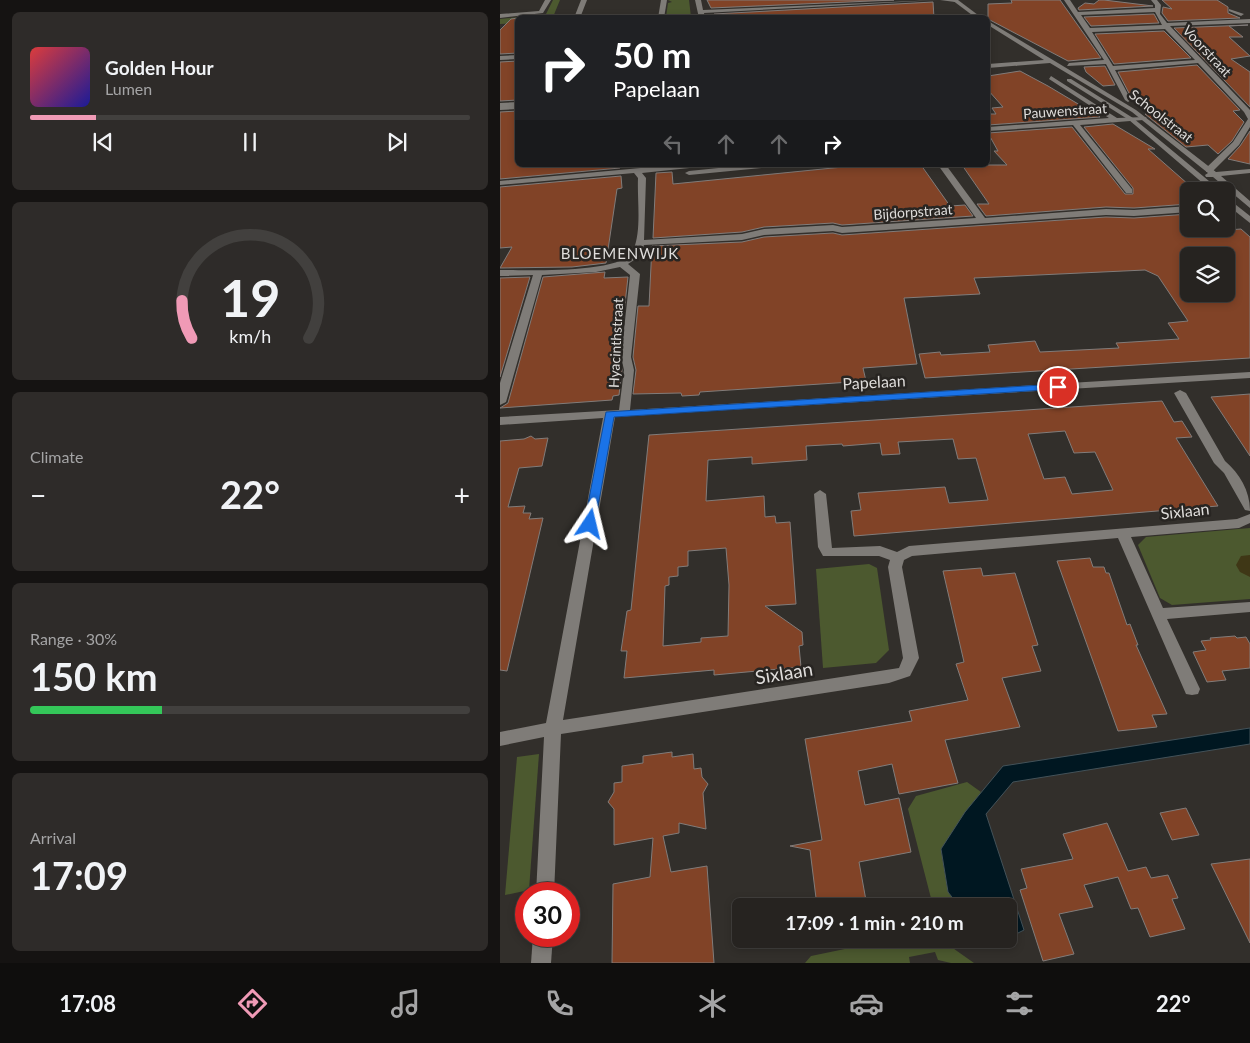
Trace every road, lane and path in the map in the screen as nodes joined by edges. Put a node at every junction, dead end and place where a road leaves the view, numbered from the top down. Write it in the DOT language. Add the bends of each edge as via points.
graph roads {
  1 [pos="548,0"];
  2 [pos="584,0"];
  3 [pos="664,0"];
  4 [pos="698,0"];
  5 [pos="935,0"];
  6 [pos="943,0"];
  7 [pos="947,0"];
  8 [pos="955,0"];
  9 [pos="1067,0"];
  10 [pos="1154,0"];
  11 [pos="1157,10"];
  12 [pos="1231,10"];
  13 [pos="1078,14"];
  14 [pos="1241,14"];
  15 [pos="578,15"];
  16 [pos="662,15"];
  17 [pos="701,15"];
  18 [pos="966,15"];
  19 [pos="976,15"];
  20 [pos="500,16"];
  21 [pos="1250,21"];
  22 [pos="990,24"];
  23 [pos="1166,26"];
  24 [pos="1090,30"];
  25 [pos="990,31"];
  26 [pos="515,57"];
  27 [pos="500,58"];
  28 [pos="1032,58"];
  29 [pos="1040,59"];
  30 [pos="1200,61"];
  31 [pos="990,64"];
  32 [pos="990,64"];
  33 [pos="1069,65"];
  34 [pos="1110,65"];
  35 [pos="1060,74"];
  36 [pos="1128,100"];
  37 [pos="515,104"];
  38 [pos="500,105"];
  39 [pos="1249,115"];
  40 [pos="1143,118"];
  41 [pos="1131,119"];
  42 [pos="1116,120"];
  43 [pos="1075,123"];
  44 [pos="990,129"];
  45 [pos="686,167"];
  46 [pos="742,167"];
  47 [pos="943,167"];
  48 [pos="1212,172"];
  49 [pos="1250,172"];
  50 [pos="639,174"];
  51 [pos="1199,176"];
  52 [pos="1206,182"];
  53 [pos="500,183"];
  54 [pos="1129,191"];
  55 [pos="1249,205"];
  56 [pos="1180,210"];
  57 [pos="1235,210"];
  58 [pos="982,220"];
  59 [pos="1250,220"];
  60 [pos="639,243"];
  61 [pos="623,265"];
  62 [pos="500,273"];
  63 [pos="538,273"];
  64 [pos="1250,375"];
  65 [pos="1180,393"];
  66 [pos="500,402"];
  67 [pos="617,414"];
  68 [pos="500,421"];
  69 [pos="1246,493"];
  70 [pos="820,494"];
  71 [pos="1250,507"];
  72 [pos="1250,518"];
  73 [pos="1123,534"];
  74 [pos="898,557"];
  75 [pos="1250,607"];
  76 [pos="1158,614"];
  77 [pos="1192,689"];
  78 [pos="553,728"];
  79 [pos="500,739"];
  80 [pos="546,882"];
  81 [pos="542,947"];
  82 [pos="541,963"];
  1 -- 20 [label="street" via="541,12"];
  2 -- 15 [label="street"];
  3 -- 16 [label="street"];
  4 -- 17 [label="street"];
  5 -- 17 [label="street"];
  6 -- 7 [label="street"];
  7 -- 8 [label="street"];
  7 -- 18 [label="street"];
  8 -- 19 [label="street"];
  9 -- 13 [label="street, Schoolstraat"];
  10 -- 11 [label="street, Voorstraat" via="1158,4"];
  11 -- 13 [label="street"];
  11 -- 23 [label="street, Voorstraat" via="1156,14"];
  12 -- 14 [label="street"];
  13 -- 24 [label="street, Schoolstraat"];
  21 -- 23 [label="street"];
  22 -- 29 [label="street"];
  23 -- 24 [label="street"];
  23 -- 30 [label="street, Voorstraat"];
  24 -- 34 [label="street, Schoolstraat"];
  25 -- 28 [label="street"];
  26 -- 27 [label="street"];
  28 -- 29 [label="street"];
  28 -- 32 [label="street"];
  29 -- 31 [label="street"];
  29 -- 35 [label="street, Schoolstraat"];
  29 -- 40 [label="street, Schoolstraat" via="1110,95"];
  30 -- 34 [label="street"];
  30 -- 39 [label="street, Voorstraat"];
  33 -- 34 [label="street"];
  34 -- 36 [label="street, Schoolstraat"];
  35 -- 41 [label="street, Schoolstraat"];
  35 -- 42 [label="street, Schoolstraat" via="1051,78"];
  37 -- 38 [label="street"];
  39 -- 48 [label="street, Voorstraat" via="1236,143"];
  40 -- 41 [label="street, Pauwenstraat"];
  40 -- 48 [label="street, Schoolstraat"];
  41 -- 42 [label="street, Pauwenstraat"];
  41 -- 51 [label="street, Schoolstraat"];
  42 -- 43 [label="street, Pauwenstraat"];
  43 -- 44 [label="street, Pauwenstraat"];
  43 -- 54 [label="street"];
  45 -- 50 [label="street"];
  46 -- 50 [label="street"];
  47 -- 58 [label="street"];
  48 -- 49 [label="street"];
  48 -- 51 [label="street"];
  48 -- 55 [label="street, Schoolstraat"];
  50 -- 53 [label="street"];
  50 -- 60 [label="street"];
  51 -- 52 [label="street, Schoolstraat"];
  56 -- 58 [label="street, Bijdorpstraat"];
  57 -- 59 [label="street"];
  58 -- 60 [label="street, Bijdorpstraat" via="764,232 742,237"];
  60 -- 61 [label="street" via="636,255"];
  61 -- 63 [label="street"];
  61 -- 67 [label="street, Hyacinthstraat" via="635,274 626,357 629,370"];
  62 -- 63 [label="street"];
  63 -- 66 [label="street"];
  64 -- 67 [label="street, Papelaan"];
  65 -- 69 [label="street" via="1220,464"];
  67 -- 68 [label="street, Papelaan"];
  67 -- 78 [label="street"];
  69 -- 71 [label="street"];
  70 -- 74 [label="street" via="824,547 828,553 880,551"];
  72 -- 73 [label="street, Sixlaan" via="1239,523"];
  73 -- 74 [label="street, Sixlaan" via="909,551"];
  73 -- 76 [label="street"];
  74 -- 78 [label="street, Sixlaan" via="895,567 911,658 905,672"];
  75 -- 76 [label="street"];
  76 -- 77 [label="street"];
  78 -- 79 [label="street"];
  78 -- 80 [label="street"];
  81 -- 82 [label="street"];
}
